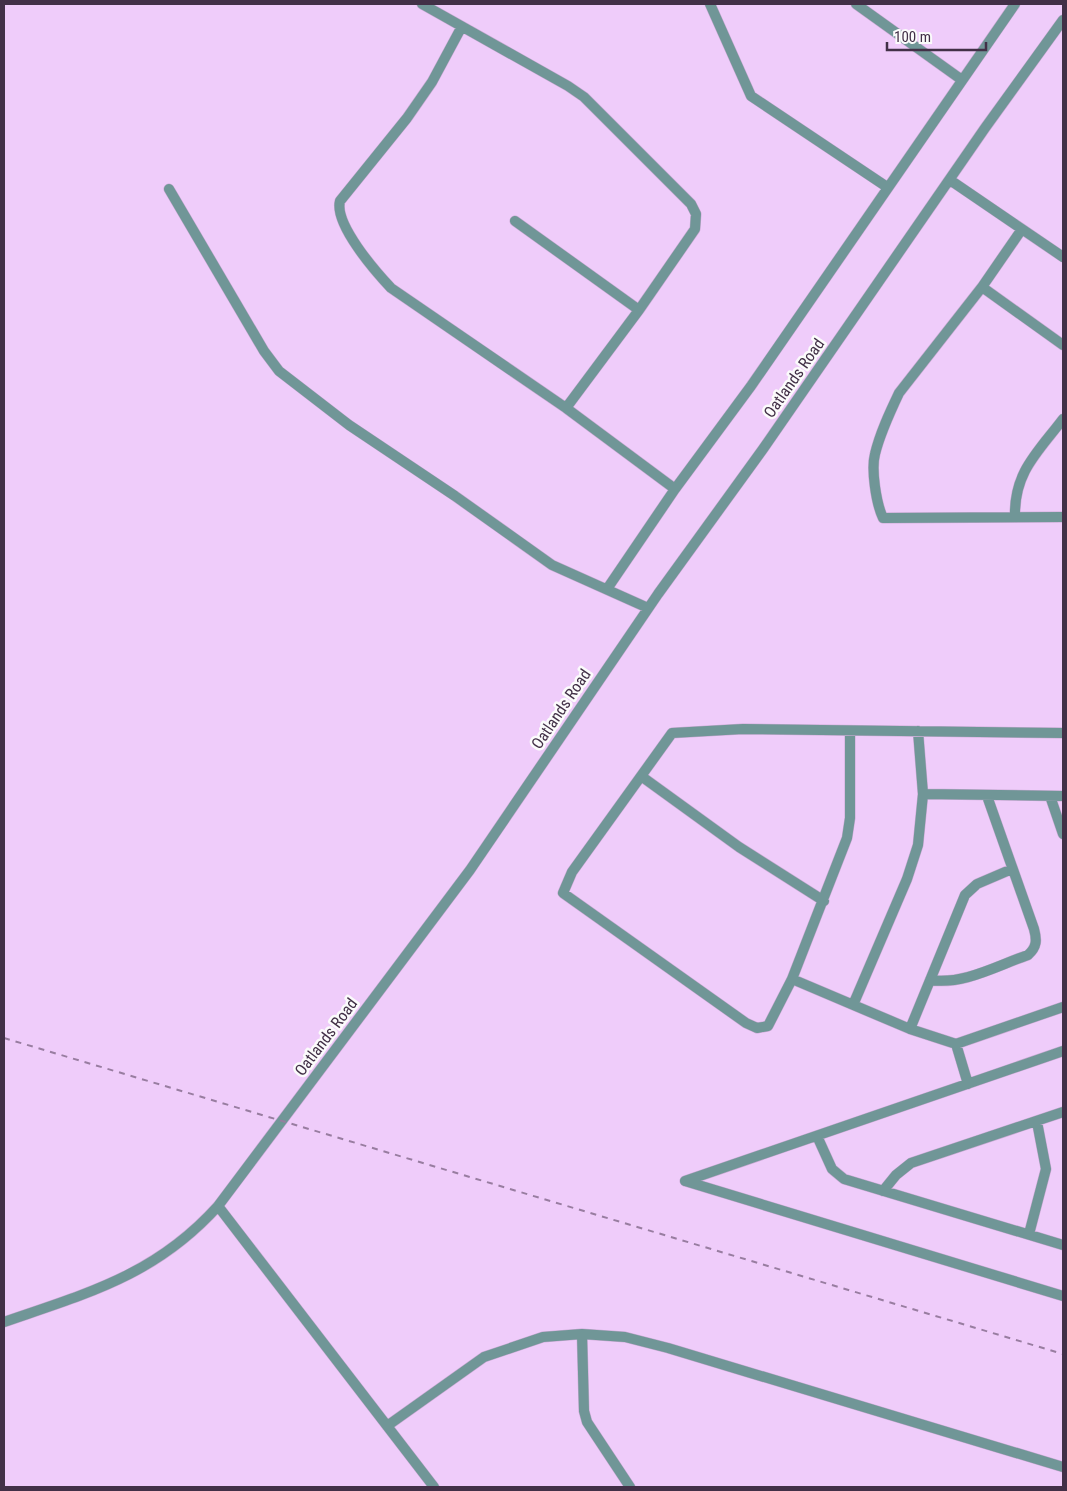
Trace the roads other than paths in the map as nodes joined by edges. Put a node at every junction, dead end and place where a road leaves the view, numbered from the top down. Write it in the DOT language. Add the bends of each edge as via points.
graph roads {
  1 [pos="422,4"];
  2 [pos="710,4"];
  3 [pos="856,4"];
  4 [pos="1015,4"];
  5 [pos="1063,20"];
  6 [pos="461,28"];
  7 [pos="962,80"];
  8 [pos="950,180"];
  9 [pos="887,187"];
  10 [pos="168,189"];
  11 [pos="515,221"];
  12 [pos="1022,229"];
  13 [pos="1063,257"];
  14 [pos="982,287"];
  15 [pos="639,310"];
  16 [pos="1063,345"];
  17 [pos="566,408"];
  18 [pos="1063,419"];
  19 [pos="675,489"];
  20 [pos="1015,516"];
  21 [pos="1063,516"];
  22 [pos="607,589"];
  23 [pos="648,608"];
  24 [pos="850,731"];
  25 [pos="918,731"];
  26 [pos="1063,733"];
  27 [pos="640,776"];
  28 [pos="923,794"];
  29 [pos="988,796"];
  30 [pos="1050,796"];
  31 [pos="1063,796"];
  32 [pos="1063,834"];
  33 [pos="1012,869"];
  34 [pos="824,901"];
  35 [pos="792,979"];
  36 [pos="930,980"];
  37 [pos="853,1005"];
  38 [pos="1063,1007"];
  39 [pos="910,1029"];
  40 [pos="956,1044"];
  41 [pos="1063,1051"];
  42 [pos="968,1084"];
  43 [pos="1063,1112"];
  44 [pos="1037,1122"];
  45 [pos="817,1136"];
  46 [pos="883,1191"];
  47 [pos="218,1206"];
  48 [pos="1029,1234"];
  49 [pos="1063,1245"];
  50 [pos="1063,1296"];
  51 [pos="4,1322"];
  52 [pos="582,1334"];
  53 [pos="387,1426"];
  54 [pos="1063,1467"];
  55 [pos="434,1487"];
  56 [pos="630,1487"];
  1 -- 6 [label="street"];
  2 -- 9 [label="street" via="751,96"];
  3 -- 7 [label="street"];
  4 -- 7 [label="street"];
  5 -- 8 [label="street, Oatlands Road"];
  6 -- 15 [label="street" via="584,97 692,204 696,214 695,229"];
  6 -- 17 [label="street" via="407,118 340,200 340,216 355,242 392,288"];
  7 -- 9 [label="street"];
  8 -- 12 [label="street"];
  8 -- 23 [label="street, Oatlands Road"];
  9 -- 19 [label="street" via="751,386"];
  10 -- 22 [label="street" via="279,371 350,425 552,565"];
  11 -- 15 [label="street"];
  12 -- 13 [label="street"];
  12 -- 14 [label="street"];
  14 -- 16 [label="street"];
  14 -- 20 [label="street" via="899,393 874,456 877,505 883,518"];
  15 -- 17 [label="street"];
  17 -- 19 [label="street"];
  18 -- 20 [label="street" via="1022,475 1016,491"];
  19 -- 22 [label="street"];
  20 -- 21 [label="street"];
  22 -- 23 [label="street"];
  23 -- 47 [label="street, Oatlands Road" via="470,870"];
  24 -- 25 [label="street"];
  24 -- 27 [label="street" via="743,729 672,733"];
  24 -- 34 [label="street" via="849,828"];
  25 -- 26 [label="street"];
  25 -- 28 [label="street"];
  27 -- 34 [label="street" via="739,847"];
  27 -- 35 [label="street" via="572,872 563,893 752,1026 763,1029 772,1021"];
  28 -- 29 [label="street"];
  28 -- 37 [label="street" via="918,845 904,887"];
  29 -- 30 [label="street"];
  29 -- 33 [label="street"];
  30 -- 31 [label="street"];
  30 -- 32 [label="street"];
  33 -- 36 [label="street" via="978,884 965,895"];
  33 -- 36 [label="street" via="1034,929 1035,948 1028,955 963,979"];
  34 -- 35 [label="street"];
  35 -- 37 [label="street"];
  36 -- 39 [label="street"];
  37 -- 39 [label="street"];
  38 -- 40 [label="street"];
  39 -- 40 [label="street"];
  40 -- 42 [label="street"];
  41 -- 42 [label="street"];
  42 -- 45 [label="street"];
  43 -- 44 [label="street"];
  44 -- 46 [label="street" via="911,1164"];
  44 -- 48 [label="street" via="1046,1169"];
  45 -- 46 [label="street" via="837,1175"];
  45 -- 50 [label="street" via="685,1182"];
  46 -- 48 [label="street"];
  47 -- 51 [label="street, Oatlands Road" via="183,1241 138,1271"];
  47 -- 53 [label="street"];
  48 -- 49 [label="street"];
  52 -- 53 [label="street" via="543,1337 484,1357"];
  52 -- 54 [label="street" via="625,1337 668,1348"];
  52 -- 56 [label="street" via="587,1422"];
  53 -- 55 [label="street"];
}
